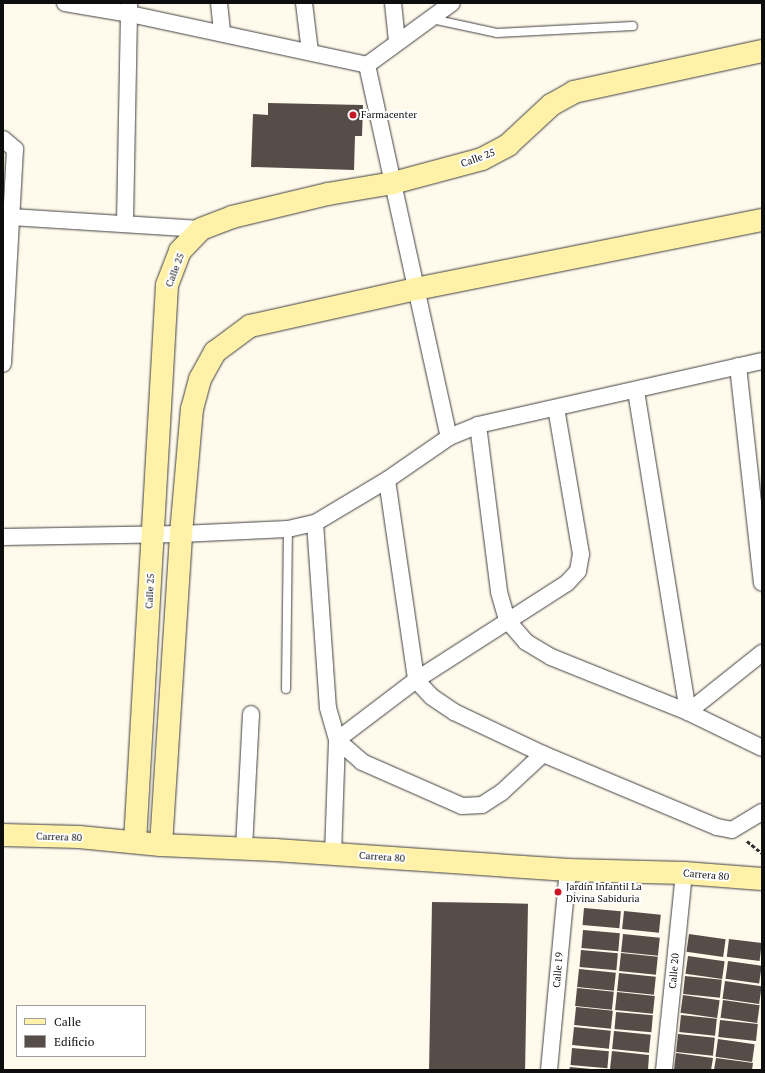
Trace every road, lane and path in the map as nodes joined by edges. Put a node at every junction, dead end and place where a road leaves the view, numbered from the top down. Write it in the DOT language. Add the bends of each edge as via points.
graph roads {
  1 [pos="65,3"];
  2 [pos="219,3"];
  3 [pos="304,3"];
  4 [pos="393,3"];
  5 [pos="452,3"];
  6 [pos="130,9"];
  7 [pos="431,19"];
  8 [pos="633,26"];
  9 [pos="222,33"];
  10 [pos="397,42"];
  11 [pos="762,51"];
  12 [pos="310,52"];
  13 [pos="367,65"];
  14 [pos="3,139"];
  15 [pos="393,183"];
  16 [pos="11,217"];
  17 [pos="762,220"];
  18 [pos="125,222"];
  19 [pos="201,229"];
  20 [pos="6,239"];
  21 [pos="416,289"];
  22 [pos="4,321"];
  23 [pos="762,361"];
  24 [pos="3,364"];
  25 [pos="738,366"];
  26 [pos="636,391"];
  27 [pos="556,408"];
  28 [pos="478,425"];
  29 [pos="449,437"];
  30 [pos="387,480"];
  31 [pos="315,523"];
  32 [pos="288,529"];
  33 [pos="153,534"];
  34 [pos="181,534"];
  35 [pos="3,537"];
  36 [pos="762,582"];
  37 [pos="507,620"];
  38 [pos="762,653"];
  39 [pos="416,680"];
  40 [pos="286,689"];
  41 [pos="688,712"];
  42 [pos="251,714"];
  43 [pos="337,740"];
  44 [pos="762,748"];
  45 [pos="544,754"];
  46 [pos="762,812"];
  47 [pos="3,835"];
  48 [pos="135,842"];
  49 [pos="161,845"];
  50 [pos="244,848"];
  51 [pos="333,853"];
  52 [pos="568,870"];
  53 [pos="684,873"];
  54 [pos="762,879"];
  55 [pos="549,1070"];
  56 [pos="664,1070"];
  1 -- 6 [label="street"];
  2 -- 9 [label="street"];
  3 -- 12 [label="street"];
  4 -- 10 [label="street"];
  5 -- 7 [label="street"];
  6 -- 9 [label="street"];
  6 -- 18 [label="street"];
  7 -- 8 [label="lane" via="498,33"];
  7 -- 10 [label="street"];
  9 -- 12 [label="street"];
  10 -- 13 [label="street"];
  11 -- 15 [label="street, Calle 25" via="574,92 551,105 496,153"];
  12 -- 13 [label="street"];
  13 -- 15 [label="street"];
  14 -- 16 [label="street" via="15,149"];
  15 -- 19 [label="street, Calle 25" via="321,196 232,217"];
  15 -- 21 [label="street"];
  16 -- 18 [label="street"];
  16 -- 20 [label="street"];
  17 -- 21 [label="street"];
  18 -- 19 [label="street"];
  19 -- 33 [label="street, Calle 25" via="180,251 167,285"];
  20 -- 22 [label="street"];
  21 -- 29 [label="street"];
  21 -- 34 [label="street" via="250,326 215,352 200,379 192,409"];
  22 -- 24 [label="street"];
  23 -- 25 [label="street"];
  25 -- 26 [label="street"];
  25 -- 36 [label="street"];
  26 -- 27 [label="street"];
  26 -- 41 [label="street"];
  27 -- 28 [label="street"];
  27 -- 37 [label="street" via="581,554 578,570 567,582"];
  28 -- 29 [label="street"];
  28 -- 37 [label="street" via="499,592"];
  29 -- 30 [label="street"];
  30 -- 31 [label="street"];
  30 -- 39 [label="street"];
  31 -- 32 [label="street"];
  31 -- 43 [label="street" via="328,708"];
  32 -- 34 [label="street"];
  32 -- 40 [label="lane"];
  33 -- 34 [label="street"];
  33 -- 35 [label="street"];
  33 -- 48 [label="street, Calle 25"];
  34 -- 49 [label="street"];
  37 -- 39 [label="street"];
  37 -- 41 [label="street" via="526,642 551,657"];
  38 -- 41 [label="street"];
  39 -- 43 [label="street"];
  39 -- 45 [label="street" via="432,697 454,712"];
  41 -- 44 [label="street"];
  42 -- 50 [label="street"];
  43 -- 45 [label="street" via="362,762 462,806 482,805 502,792"];
  43 -- 51 [label="street"];
  45 -- 46 [label="street" via="717,827 732,830"];
  47 -- 48 [label="street, Carrera 80"];
  48 -- 49 [label="street, Carrera 80"];
  49 -- 50 [label="street, Carrera 80"];
  50 -- 51 [label="street, Carrera 80"];
  51 -- 52 [label="street, Carrera 80"];
  52 -- 53 [label="street, Carrera 80"];
  52 -- 55 [label="street, Calle 19"];
  53 -- 54 [label="street, Carrera 80"];
  53 -- 56 [label="street, Calle 20"];
}
